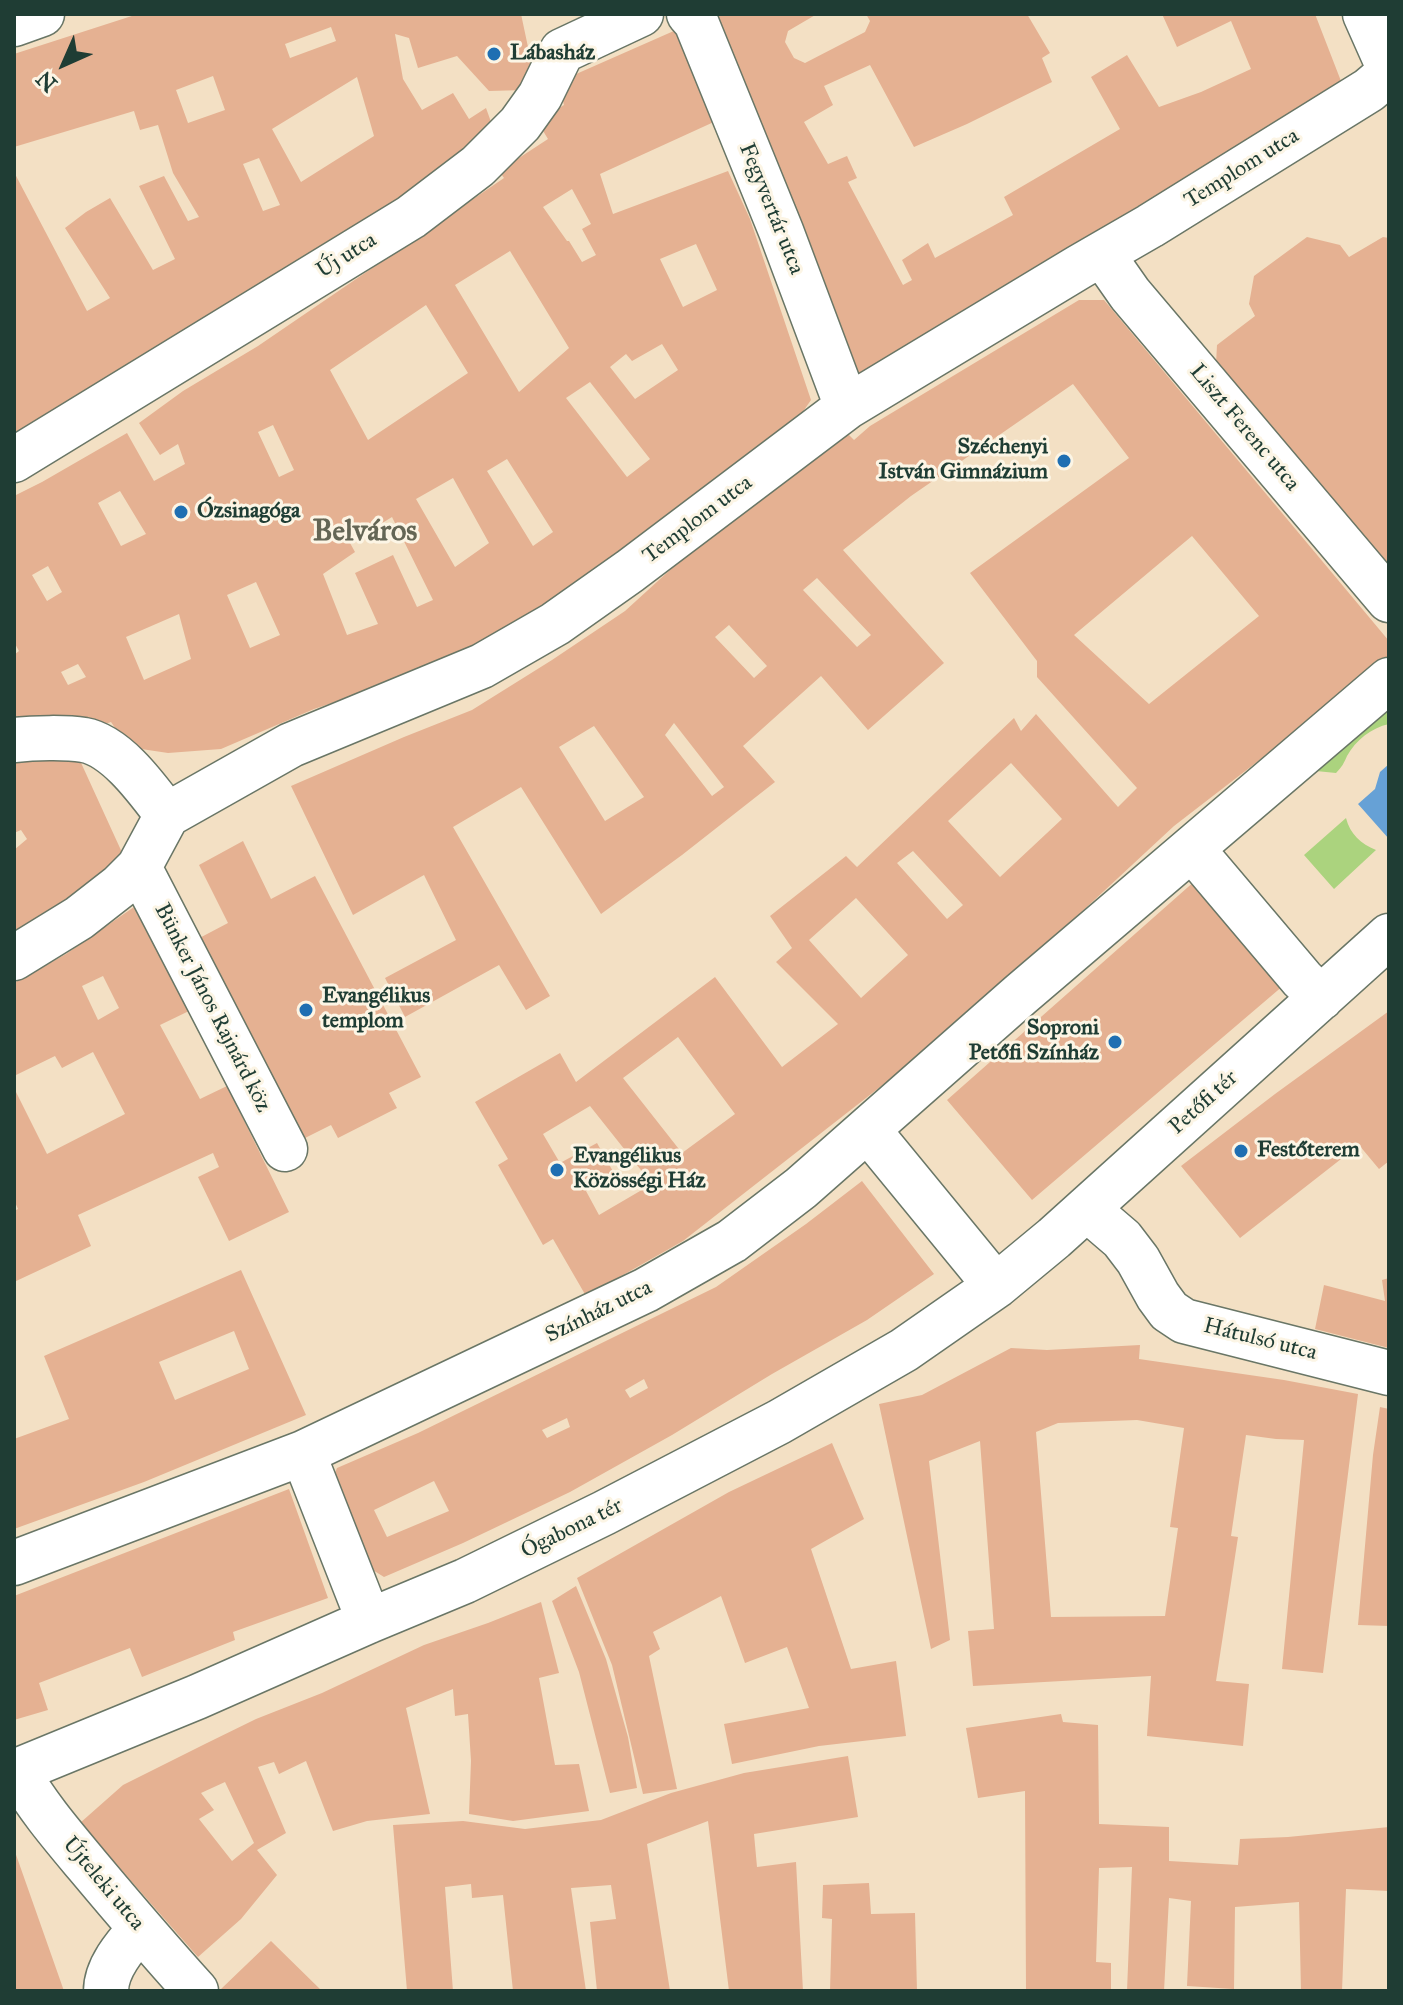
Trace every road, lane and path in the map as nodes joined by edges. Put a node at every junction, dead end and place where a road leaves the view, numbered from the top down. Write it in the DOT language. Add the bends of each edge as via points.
graph roads {
  1 [pos="42,14"];
  2 [pos="641,14"];
  3 [pos="689,14"];
  4 [pos="1365,14"];
  5 [pos="14,24"];
  6 [pos="1389,71"];
  7 [pos="1102,254"];
  8 [pos="847,407"];
  9 [pos="14,460"];
  10 [pos="1389,600"];
  11 [pos="1389,680"];
  12 [pos="14,740"];
  13 [pos="167,815"];
  14 [pos="1192,849"];
  15 [pos="139,867"];
  16 [pos="1389,936"];
  17 [pos="14,958"];
  18 [pos="1321,998"];
  19 [pos="868,1130"];
  20 [pos="285,1149"];
  21 [pos="1087,1209"];
  22 [pos="996,1286"];
  23 [pos="1389,1373"];
  24 [pos="303,1453"];
  25 [pos="14,1563"];
  26 [pos="369,1621"];
  27 [pos="16,1772"];
  28 [pos="140,1929"];
  29 [pos="106,1991"];
  30 [pos="196,1991"];
  1 -- 5 [label="street"];
  2 -- 9 [label="street, Új utca" via="562,51 520,124 478,166 411,217"];
  3 -- 8 [label="street, Fegyvertár utca" via="781,231"];
  4 -- 6 [label="street"];
  6 -- 7 [label="street, Templom utca" via="1360,95"];
  7 -- 8 [label="street, Templom utca"];
  7 -- 10 [label="street, Liszt Ferenc utca"];
  8 -- 13 [label="street, Templom utca" via="555,624 482,666 291,745"];
  11 -- 14 [label="street"];
  12 -- 13 [label="street" via="86,740 112,754 138,778"];
  13 -- 15 [label="street"];
  14 -- 18 [label="street"];
  14 -- 19 [label="street, Színház utca"];
  15 -- 17 [label="street" via="79,918"];
  15 -- 20 [label="street, Bünker János Rajnárd köz"];
  16 -- 18 [label="street, Petőfi tér"];
  18 -- 21 [label="street, Petőfi tér"];
  19 -- 22 [label="street"];
  19 -- 24 [label="street, Színház utca" via="732,1241 692,1265"];
  21 -- 22 [label="street, Ógabona tér"];
  21 -- 23 [label="street, Hátulsó utca" via="1122,1239 1169,1311 1184,1321"];
  22 -- 26 [label="street, Ógabona tér" via="904,1350 779,1422 465,1581"];
  24 -- 25 [label="street, Színház utca"];
  24 -- 26 [label="street"];
  26 -- 27 [label="street, Ógabona tér"];
  27 -- 28 [label="street, Újteleki utca"];
  28 -- 29 [label="street" via="106,1979"];
  28 -- 30 [label="street, Újteleki utca"];
}
